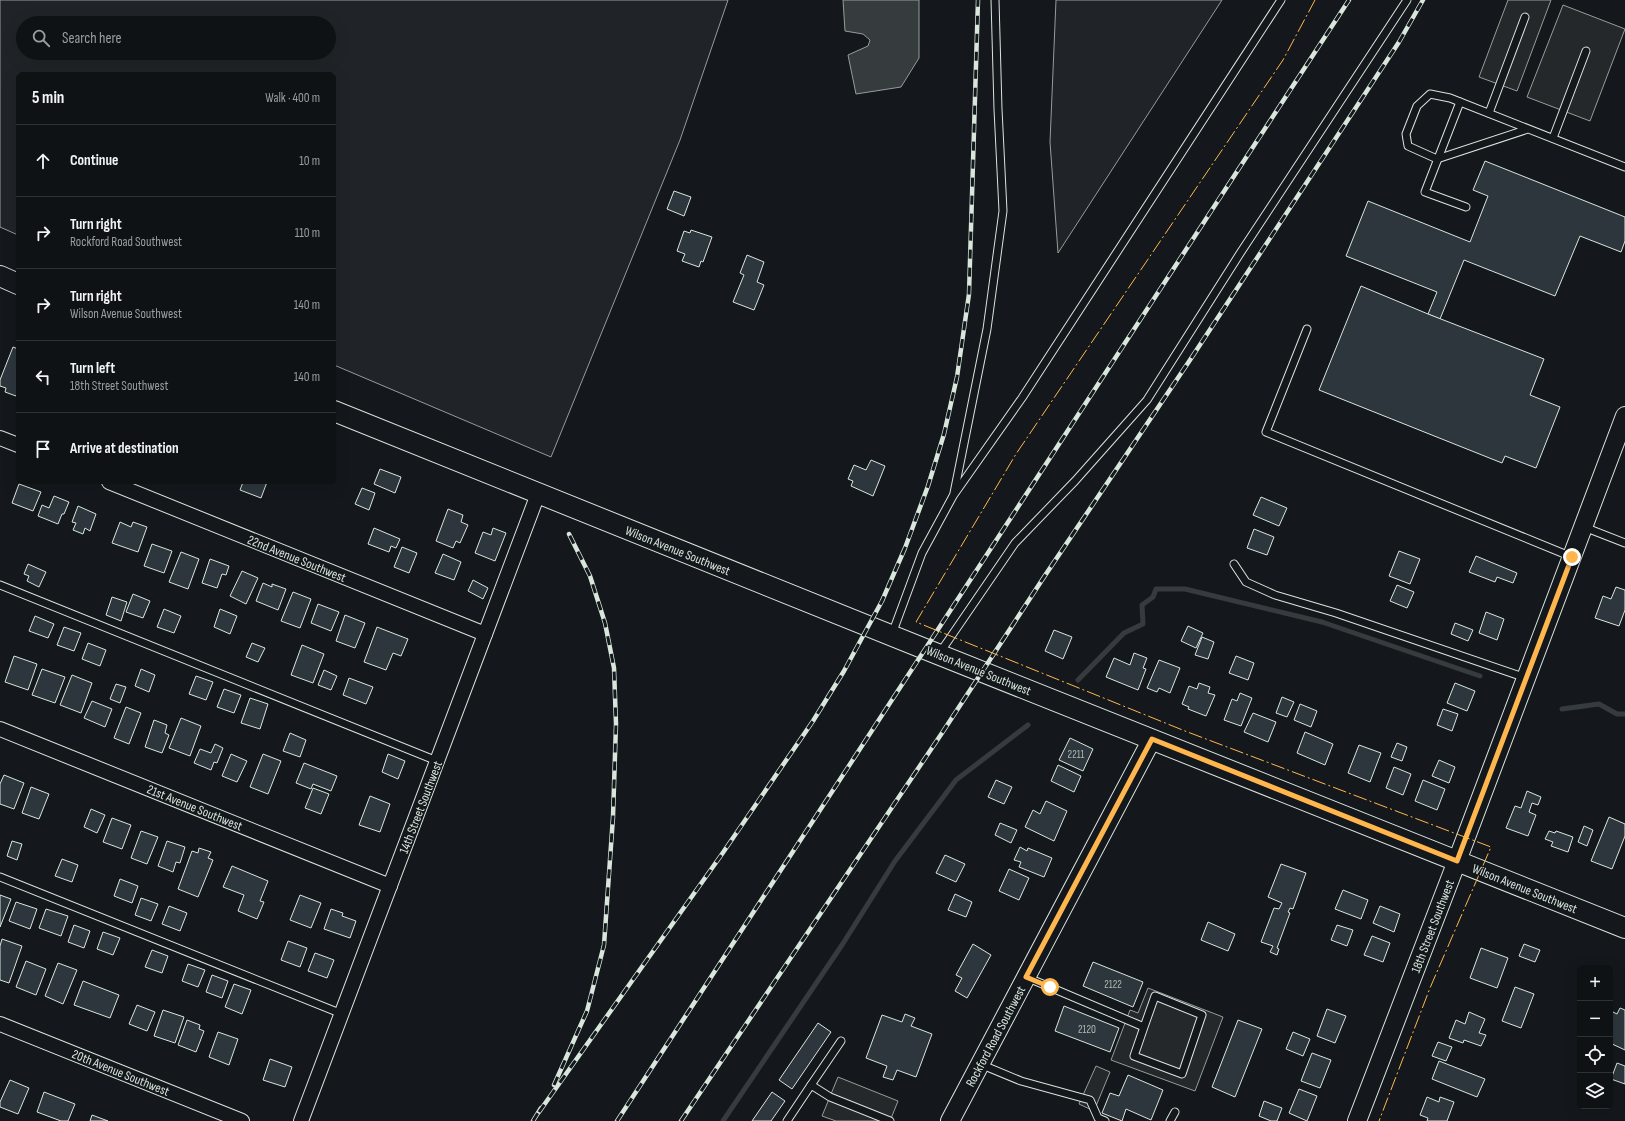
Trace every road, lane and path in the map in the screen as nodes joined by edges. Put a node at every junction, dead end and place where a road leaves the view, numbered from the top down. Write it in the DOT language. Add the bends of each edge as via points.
graph roads {
  1 [pos="995,0"];
  2 [pos="1281,0"];
  3 [pos="1406,0"];
  4 [pos="1525,17"];
  5 [pos="1586,51"];
  6 [pos="1460,102"];
  7 [pos="1488,113"];
  8 [pos="1528,129"];
  9 [pos="1553,138"];
  10 [pos="1438,159"];
  11 [pos="1625,167"];
  12 [pos="1466,207"];
  13 [pos="0,277"];
  14 [pos="16,283"];
  15 [pos="1307,329"];
  16 [pos="336,412"];
  17 [pos="1625,416"];
  18 [pos="0,438"];
  19 [pos="16,444"];
  20 [pos="114,484"];
  21 [pos="538,494"];
  22 [pos="954,496"];
  23 [pos="1583,527"];
  24 [pos="1625,544"];
  25 [pos="1572,557"];
  26 [pos="1234,564"];
  27 [pos="0,585"];
  28 [pos="485,634"];
  29 [pos="891,636"];
  30 [pos="939,654"];
  31 [pos="1526,678"];
  32 [pos="0,729"];
  33 [pos="1152,739"];
  34 [pos="437,761"];
  35 [pos="1457,861"];
  36 [pos="0,877"];
  37 [pos="390,886"];
  38 [pos="1625,928"];
  39 [pos="1026,977"];
  40 [pos="342,1014"];
  41 [pos="0,1024"];
  42 [pos="1144,1027"];
  43 [pos="841,1041"];
  44 [pos="980,1064"];
  45 [pos="811,1085"];
  46 [pos="1174,1112"];
  47 [pos="242,1121"];
  48 [pos="301,1121"];
  49 [pos="787,1121"];
  50 [pos="890,1121"];
  51 [pos="950,1121"];
  52 [pos="1105,1121"];
  53 [pos="1170,1121"];
  54 [pos="1357,1121"];
  1 -- 22 [label="lane" via="1003,211 987,329"];
  2 -- 22 [label="lane" via="1022,398"];
  3 -- 30 [label="lane" via="1147,400 1016,543"];
  4 -- 7 [label="lane"];
  5 -- 9 [label="lane"];
  6 -- 7 [label="lane"];
  6 -- 10 [label="lane"];
  6 -- 10 [label="lane" via="1430,94 1417,106 1406,134 1408,146"];
  7 -- 8 [label="lane"];
  8 -- 9 [label="lane"];
  8 -- 10 [label="lane"];
  9 -- 11 [label="lane"];
  10 -- 12 [label="lane" via="1425,192"];
  13 -- 14 [label="main road"];
  15 -- 25 [label="lane" via="1266,432"];
  16 -- 21 [label="main road, Wilson Avenue Southwest"];
  17 -- 23 [label="street, 18th Street Southwest"];
  18 -- 19 [label="street"];
  20 -- 28 [label="street, 22nd Avenue Southwest"];
  21 -- 28 [label="street, 14th Street Southwest"];
  21 -- 29 [label="main road, Wilson Avenue Southwest"];
  22 -- 29 [label="lane" via="922,553"];
  23 -- 24 [label="lane"];
  23 -- 25 [label="street, 18th Street Southwest"];
  25 -- 31 [label="street, 18th Street Southwest"];
  26 -- 31 [label="lane" via="1246,582 1275,595 1336,613"];
  27 -- 34 [label="lane"];
  28 -- 34 [label="street, 14th Street Southwest"];
  29 -- 30 [label="main road, Wilson Avenue Southwest"];
  30 -- 33 [label="main road, Wilson Avenue Southwest"];
  31 -- 35 [label="street, 18th Street Southwest"];
  32 -- 37 [label="street, 21st Avenue Southwest"];
  33 -- 35 [label="main road, Wilson Avenue Southwest"];
  33 -- 39 [label="street, Rockford Road Southwest"];
  34 -- 37 [label="street, 14th Street Southwest"];
  35 -- 38 [label="main road, Wilson Avenue Southwest"];
  35 -- 54 [label="street, 18th Street Southwest"];
  36 -- 40 [label="lane"];
  37 -- 40 [label="street, 14th Street Southwest"];
  39 -- 42 [label="lane"];
  39 -- 44 [label="street, Rockford Road Southwest"];
  40 -- 48 [label="street, 14th Street Southwest"];
  41 -- 47 [label="street, 20th Avenue Southwest"];
  42 -- 42 [label="lane" via="1134,1056 1182,1074 1202,1015 1155,996"];
  43 -- 45 [label="lane"];
  44 -- 51 [label="street, Rockford Road Southwest"];
  44 -- 52 [label="lane" via="1015,1078 1090,1100 1098,1118"];
  45 -- 49 [label="lane"];
  45 -- 50 [label="lane" via="830,1097"];
  46 -- 53 [label="lane"];
}
